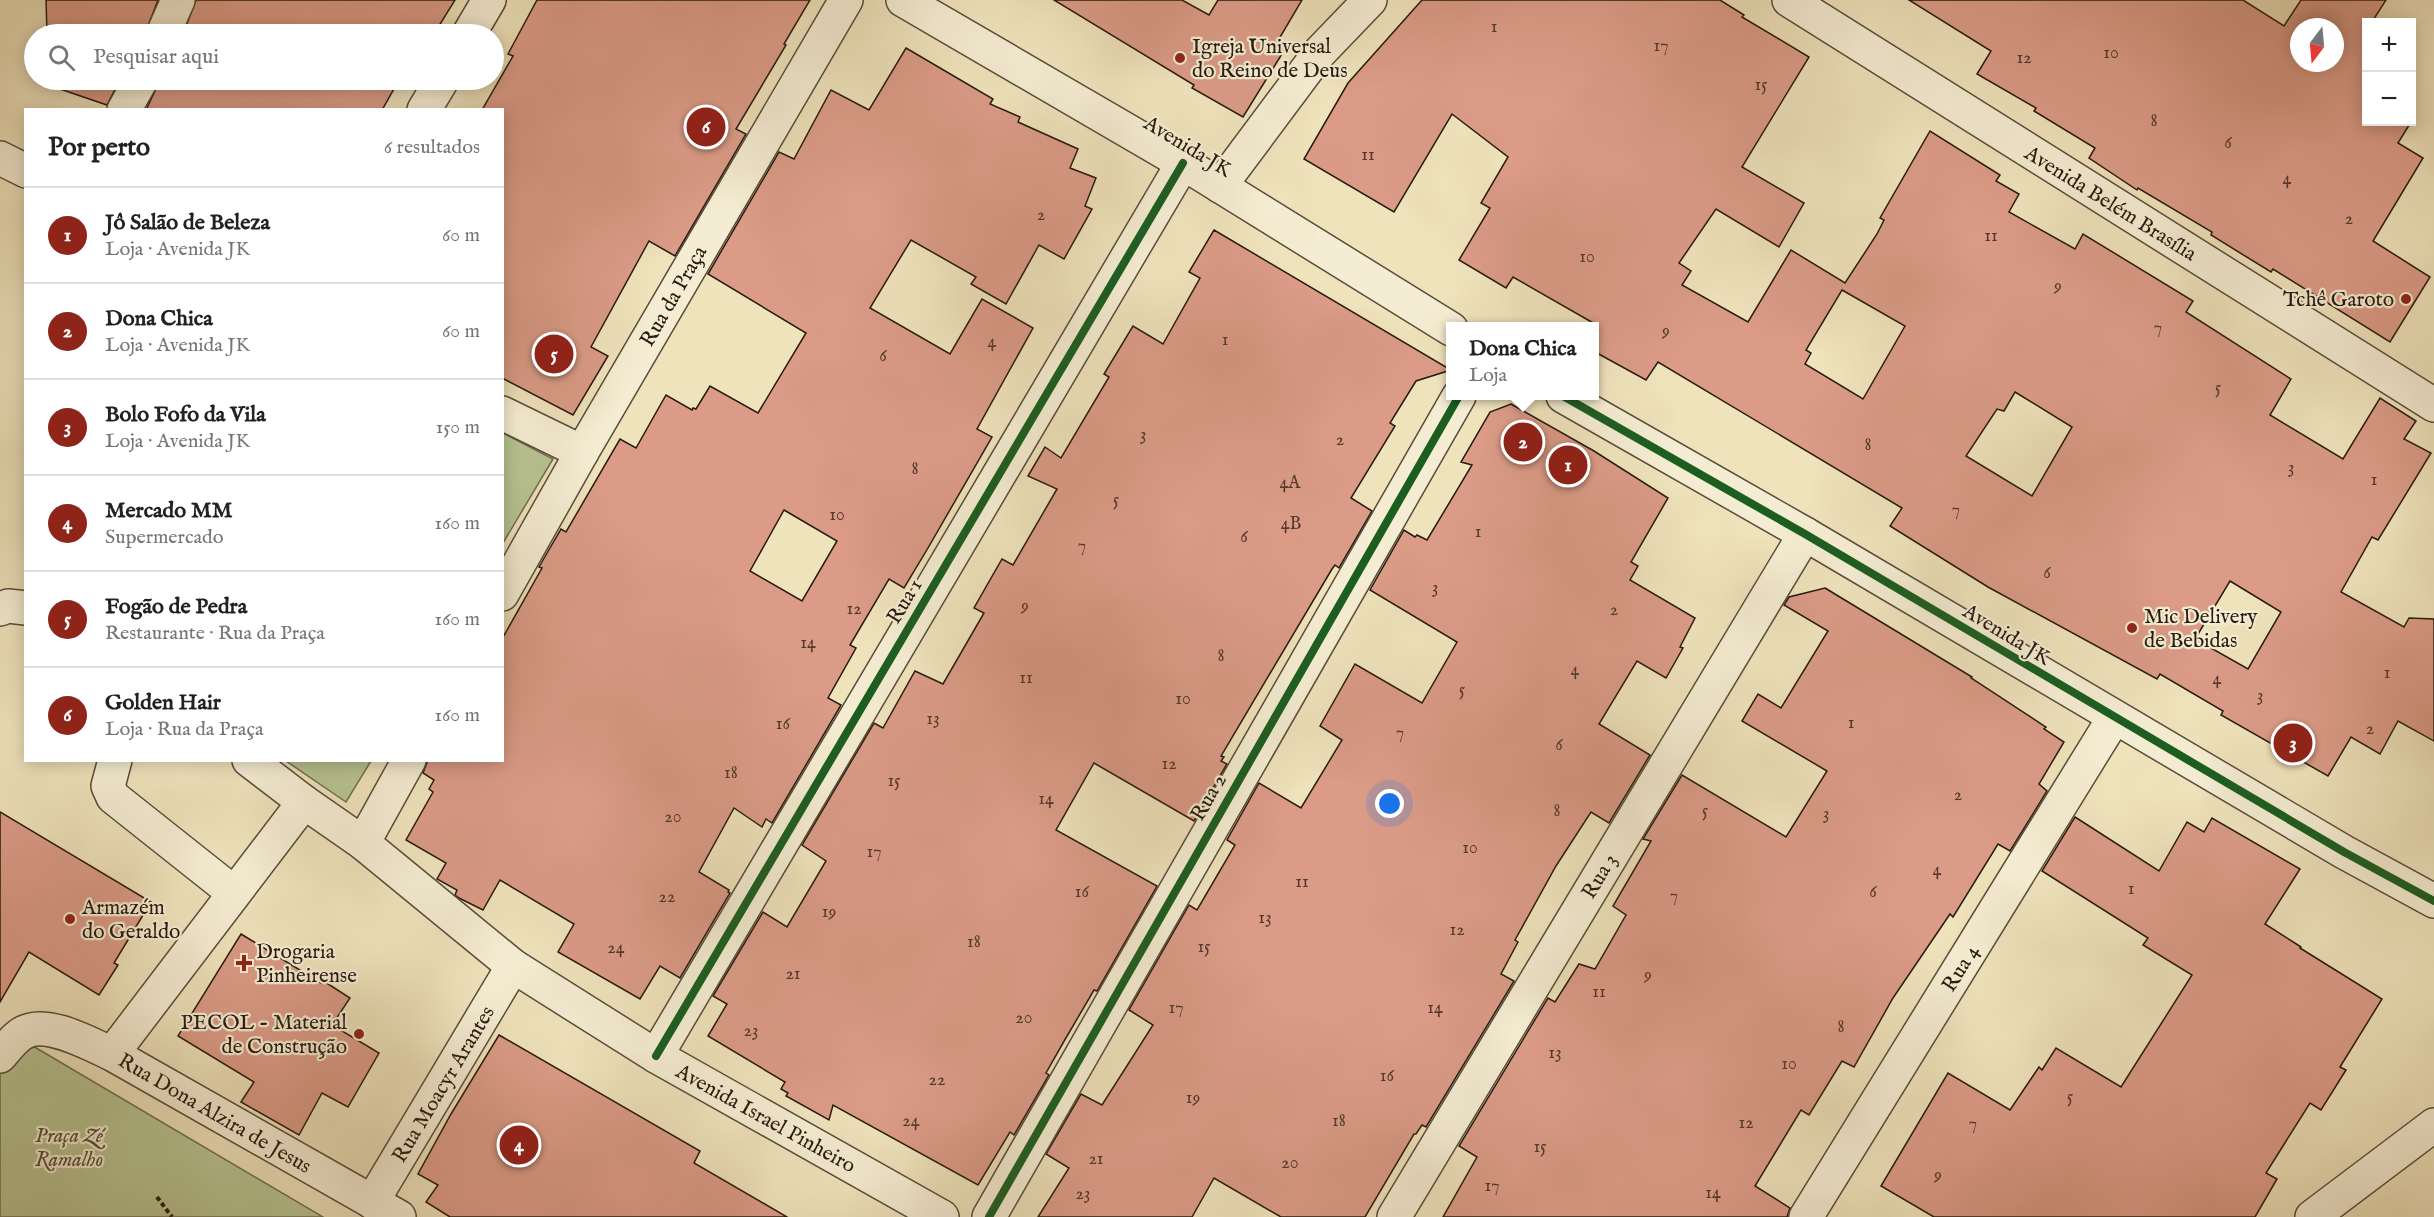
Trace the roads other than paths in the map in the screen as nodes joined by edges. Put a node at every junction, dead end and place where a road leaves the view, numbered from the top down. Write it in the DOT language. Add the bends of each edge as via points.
graph roads {
  1 [pos="177,0"];
  2 [pos="489,0"];
  3 [pos="846,0"];
  4 [pos="903,0"];
  5 [pos="1370,0"];
  6 [pos="1789,0"];
  7 [pos="167,24"];
  8 [pos="475,24"];
  9 [pos="135,90"];
  10 [pos="436,90"];
  11 [pos="125,108"];
  12 [pos="425,108"];
  13 [pos="0,158"];
  14 [pos="1183,164"];
  15 [pos="24,170"];
  16 [pos="1220,186"];
  17 [pos="1446,326"];
  18 [pos="1457,400"];
  19 [pos="1570,400"];
  20 [pos="2434,405"];
  21 [pos="504,414"];
  22 [pos="582,452"];
  23 [pos="1805,534"];
  24 [pos="504,590"];
  25 [pos="2114,718"];
  26 [pos="114,762"];
  27 [pos="252,762"];
  28 [pos="408,762"];
  29 [pos="304,802"];
  30 [pos="363,843"];
  31 [pos="234,893"];
  32 [pos="2434,901"];
  33 [pos="513,966"];
  34 [pos="112,1054"];
  35 [pos="0,1056"];
  36 [pos="656,1056"];
  37 [pos="2434,1125"];
  38 [pos="386,1209"];
  39 [pos="942,1217"];
  40 [pos="989,1217"];
  41 [pos="1394,1217"];
  42 [pos="1806,1217"];
  43 [pos="2312,1217"];
  1 -- 7 [label="street"];
  2 -- 8 [label="street"];
  3 -- 22 [label="street, Rua da Praça"];
  4 -- 14 [label="street, Avenida JK"];
  5 -- 16 [label="street" via="1320,52"];
  6 -- 20 [label="street, Avenida Belém Brasília"];
  9 -- 11 [label="street"];
  10 -- 12 [label="street"];
  13 -- 15 [label="street"];
  14 -- 16 [label="street, Avenida JK"];
  14 -- 36 [label="street, Rua 1"];
  16 -- 17 [label="street, Avenida JK"];
  18 -- 40 [label="street, Rua 2"];
  19 -- 23 [label="street, Avenida JK"];
  21 -- 22 [label="street"];
  22 -- 24 [label="street, Rua da Praça"];
  23 -- 25 [label="street, Avenida JK"];
  23 -- 41 [label="street, Rua 3"];
  25 -- 32 [label="street, Avenida JK"];
  25 -- 42 [label="street, Rua 4"];
  26 -- 31 [label="street" via="108,786 113,797"];
  27 -- 29 [label="street"];
  28 -- 30 [label="street"];
  29 -- 30 [label="street"];
  29 -- 31 [label="street"];
  30 -- 33 [label="street, Avenida Israel Pinheiro"];
  31 -- 34 [label="street"];
  33 -- 36 [label="street, Avenida Israel Pinheiro"];
  33 -- 38 [label="street, Rua Moacyr Arantes"];
  34 -- 35 [label="street, Rua Dona Alzira de Jesus" via="54,1030 37,1029 25,1031"];
  34 -- 38 [label="street, Rua Dona Alzira de Jesus"];
  36 -- 39 [label="street, Avenida Israel Pinheiro"];
  37 -- 43 [label="street"];
}
